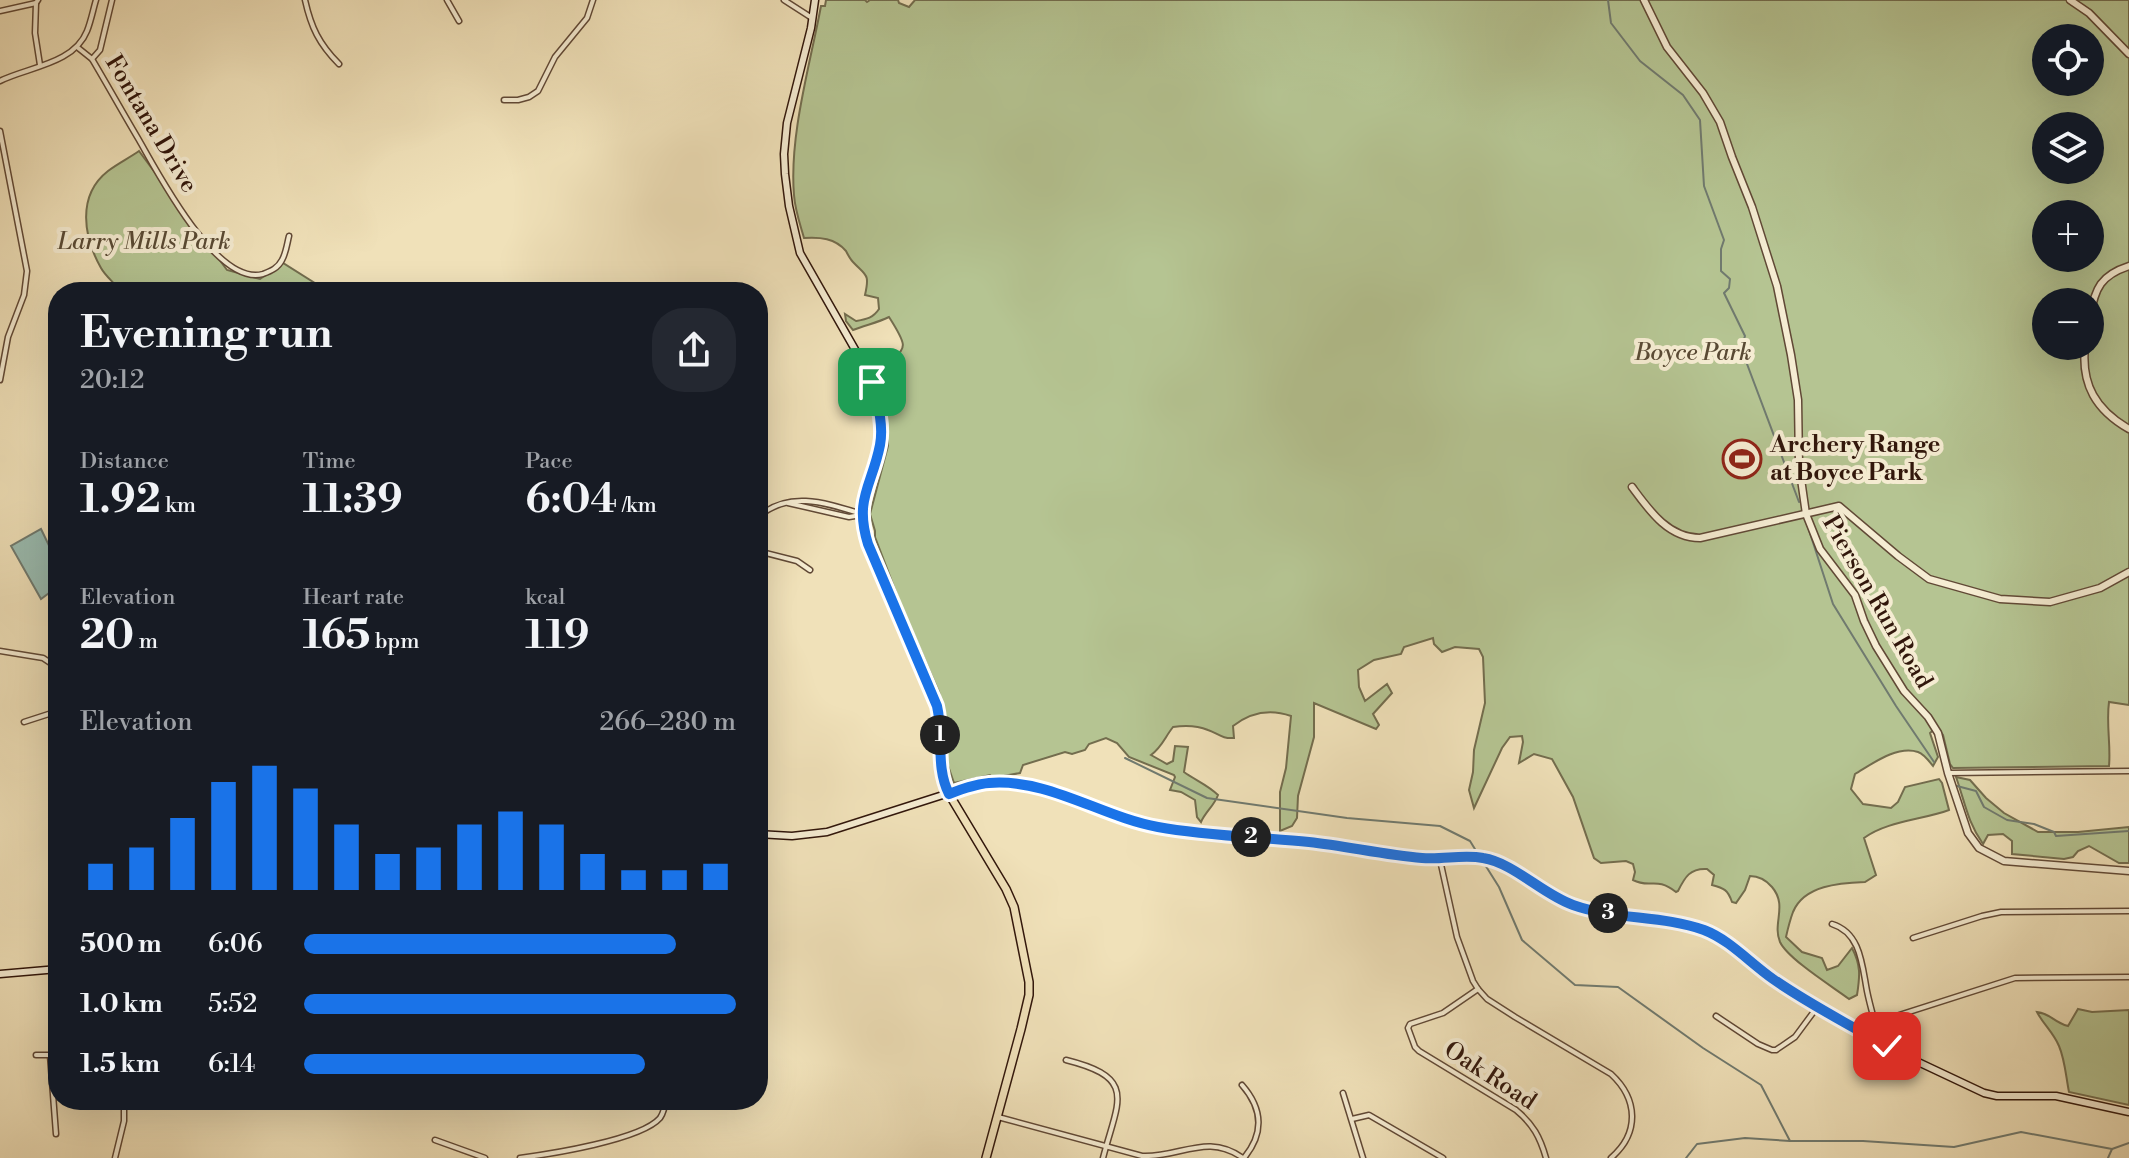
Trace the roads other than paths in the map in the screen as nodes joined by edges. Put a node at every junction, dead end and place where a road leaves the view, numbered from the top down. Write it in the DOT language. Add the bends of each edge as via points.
graph roads {
  1 [pos="96,0"];
  2 [pos="112,0"];
  3 [pos="305,0"];
  4 [pos="447,0"];
  5 [pos="593,0"];
  6 [pos="784,0"];
  7 [pos="815,0"];
  8 [pos="1644,0"];
  9 [pos="2070,0"];
  10 [pos="37,2"];
  11 [pos="0,11"];
  12 [pos="812,19"];
  13 [pos="459,21"];
  14 [pos="77,47"];
  15 [pos="2129,54"];
  16 [pos="92,59"];
  17 [pos="339,64"];
  18 [pos="40,65"];
  19 [pos="0,81"];
  20 [pos="504,100"];
  21 [pos="0,131"];
  22 [pos="289,236"];
  23 [pos="2129,266"];
  24 [pos="2098,288"];
  25 [pos="2084,360"];
  26 [pos="0,380"];
  27 [pos="2129,429"];
  28 [pos="1632,487"];
  29 [pos="768,510"];
  30 [pos="862,514"];
  31 [pos="1806,514"];
  32 [pos="768,554"];
  33 [pos="810,570"];
  34 [pos="2129,572"];
  35 [pos="0,651"];
  36 [pos="48,661"];
  37 [pos="48,714"];
  38 [pos="24,722"];
  39 [pos="2129,771"];
  40 [pos="1948,773"];
  41 [pos="949,794"];
  42 [pos="768,835"];
  43 [pos="1440,860"];
  44 [pos="2129,871"];
  45 [pos="2129,911"];
  46 [pos="1832,924"];
  47 [pos="1913,938"];
  48 [pos="48,970"];
  49 [pos="0,974"];
  50 [pos="2129,977"];
  51 [pos="1478,989"];
  52 [pos="1818,1006"];
  53 [pos="1716,1016"];
  54 [pos="1875,1023"];
  55 [pos="1859,1030"];
  56 [pos="36,1055"];
  57 [pos="48,1055"];
  58 [pos="1066,1060"];
  59 [pos="1242,1085"];
  60 [pos="1343,1093"];
  61 [pos="54,1110"];
  62 [pos="124,1110"];
  63 [pos="664,1110"];
  64 [pos="2129,1112"];
  65 [pos="996,1117"];
  66 [pos="1352,1119"];
  67 [pos="56,1134"];
  68 [pos="435,1140"];
  69 [pos="1106,1148"];
  70 [pos="115,1158"];
  71 [pos="485,1158"];
  72 [pos="520,1158"];
  73 [pos="986,1158"];
  74 [pos="1103,1158"];
  75 [pos="1244,1158"];
  76 [pos="1363,1158"];
  77 [pos="1443,1158"];
  78 [pos="1546,1158"];
  79 [pos="1611,1158"];
  1 -- 14 [label="street" via="87,33"];
  2 -- 16 [label="street" via="101,45"];
  3 -- 17 [label="street" via="315,33"];
  4 -- 13 [label="street"];
  5 -- 20 [label="street" via="587,18 555,57 538,91"];
  6 -- 12 [label="street"];
  7 -- 12 [label="main road"];
  8 -- 31 [label="main road, Pierson Run Road" via="1667,47 1720,122 1777,286 1798,400"];
  9 -- 15 [label="main road"];
  10 -- 11 [label="street"];
  10 -- 18 [label="street"];
  12 -- 30 [label="main road" via="787,123 785,174 800,253 861,359 876,396 881,437"];
  14 -- 16 [label="street, Fontana Drive"];
  14 -- 18 [label="street"];
  16 -- 22 [label="street, Fontana Drive" via="170,194 203,241 231,267 258,275 270,271 283,258"];
  18 -- 19 [label="street"];
  21 -- 26 [label="street" via="27,271"];
  23 -- 24 [label="main road" via="2107,276"];
  25 -- 27 [label="main road" via="2094,397 2112,419"];
  28 -- 31 [label="main road" via="1670,530 1689,538"];
  29 -- 30 [label="street" via="785,502 849,517"];
  30 -- 41 [label="main road" via="868,544 937,706 941,775"];
  31 -- 34 [label="main road" via="1839,506 1929,579 2000,599 2050,602 2100,588"];
  31 -- 40 [label="main road, Pierson Run Road" via="1820,549 1855,595 1876,646 1938,733"];
  32 -- 33 [label="street"];
  35 -- 36 [label="street"];
  37 -- 38 [label="street"];
  39 -- 40 [label="street"];
  40 -- 44 [label="main road, Pierson Run Road" via="1968,833 1988,853 2016,863"];
  41 -- 42 [label="main road" via="827,832"];
  41 -- 43 [label="main road" via="1009,783 1153,827"];
  41 -- 65 [label="main road" via="1014,907 1029,982"];
  43 -- 51 [label="street" via="1457,937"];
  43 -- 52 [label="main road" via="1480,857 1574,905 1705,931"];
  45 -- 47 [label="street" via="2001,912"];
  46 -- 54 [label="street" via="1852,938 1862,958"];
  48 -- 49 [label="main road"];
  50 -- 54 [label="street" via="2015,978"];
  51 -- 78 [label="street, Oak Road" via="1443,1013 1410,1024 1415,1047 1530,1121"];
  51 -- 79 [label="street" via="1624,1087 1631,1129"];
  52 -- 53 [label="street" via="1795,1037 1776,1050"];
  52 -- 55 [label="main road"];
  54 -- 55 [label="street"];
  55 -- 64 [label="main road" via="1984,1093 2056,1096"];
  56 -- 57 [label="street"];
  58 -- 69 [label="street" via="1099,1070 1116,1089"];
  59 -- 75 [label="street" via="1259,1128"];
  60 -- 66 [label="street"];
  61 -- 67 [label="street"];
  62 -- 70 [label="street"];
  63 -- 72 [label="street" via="643,1129 572,1150"];
  65 -- 69 [label="street"];
  65 -- 73 [label="main road"];
  66 -- 76 [label="street"];
  66 -- 77 [label="street" via="1374,1117"];
  68 -- 71 [label="street"];
  69 -- 74 [label="street"];
  69 -- 75 [label="street" via="1152,1157 1214,1146"];
}
